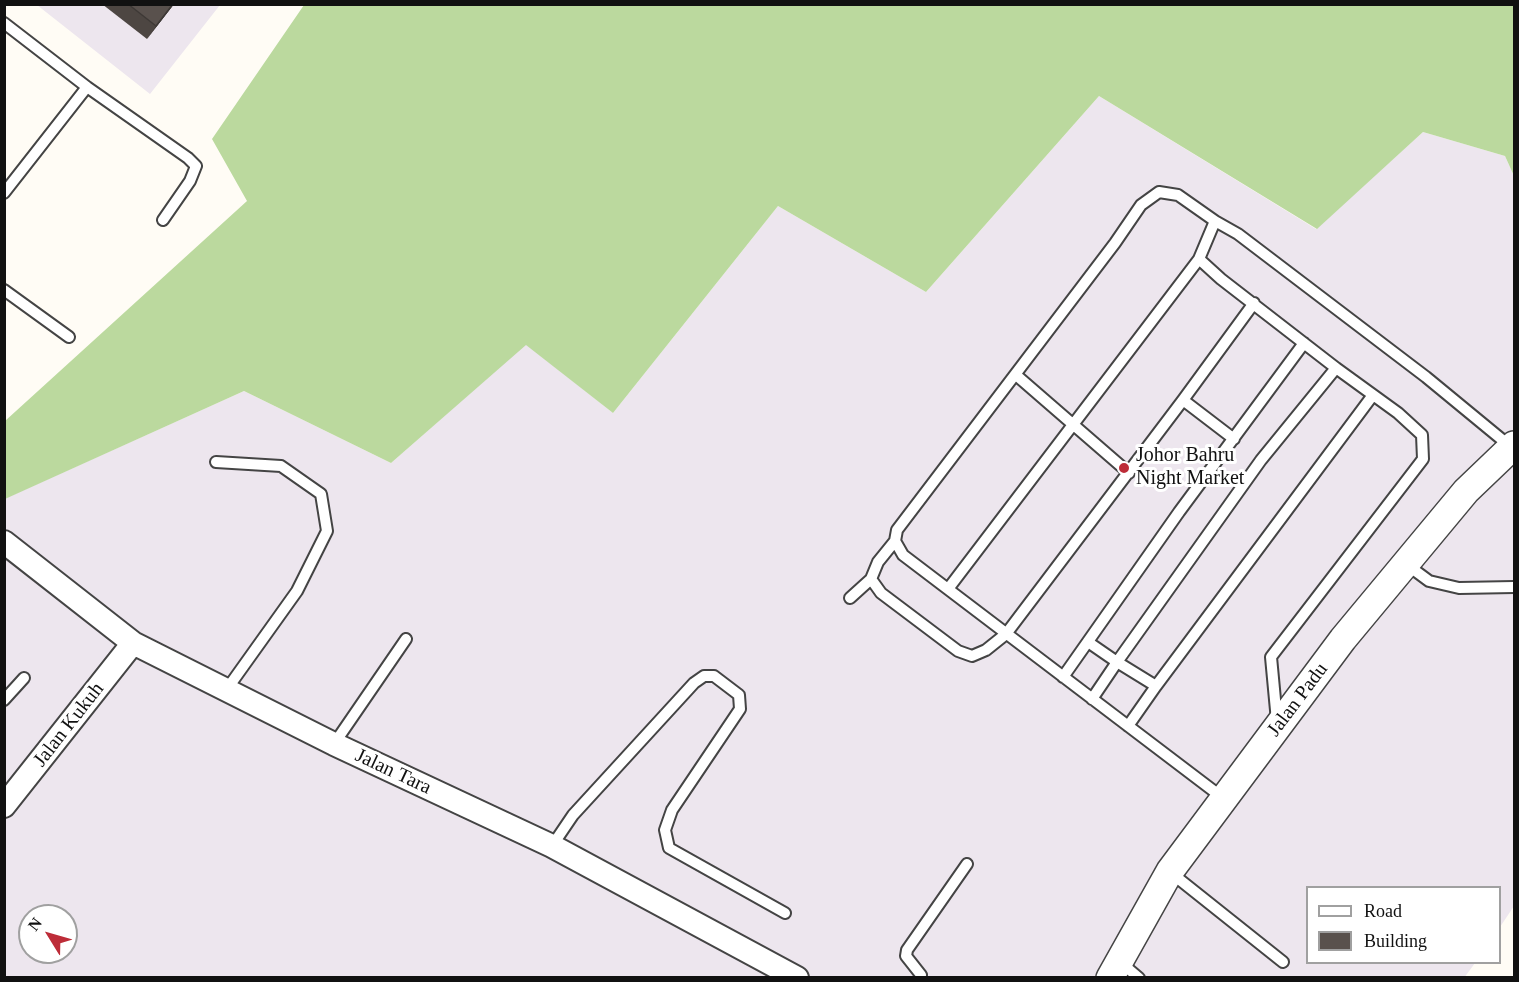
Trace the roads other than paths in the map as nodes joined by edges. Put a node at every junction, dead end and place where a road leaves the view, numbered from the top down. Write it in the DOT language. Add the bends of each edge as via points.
graph roads {
  1 [pos="4,23"];
  2 [pos="87,87"];
  3 [pos="4,193"];
  4 [pos="163,220"];
  5 [pos="1215,221"];
  6 [pos="1199,259"];
  7 [pos="4,290"];
  8 [pos="1254,303"];
  9 [pos="69,337"];
  10 [pos="1304,343"];
  11 [pos="1336,368"];
  12 [pos="1016,375"];
  13 [pos="1373,395"];
  14 [pos="1183,400"];
  15 [pos="1072,425"];
  16 [pos="1234,439"];
  17 [pos="1513,446"];
  18 [pos="216,462"];
  19 [pos="1129,472"];
  20 [pos="4,542"];
  21 [pos="895,542"];
  22 [pos="1406,564"];
  23 [pos="871,579"];
  24 [pos="1515,587"];
  25 [pos="948,589"];
  26 [pos="850,598"];
  27 [pos="1006,634"];
  28 [pos="406,639"];
  29 [pos="1088,642"];
  30 [pos="133,643"];
  31 [pos="1117,662"];
  32 [pos="1063,677"];
  33 [pos="24,678"];
  34 [pos="1156,686"];
  35 [pos="227,689"];
  36 [pos="1092,699"];
  37 [pos="4,700"];
  38 [pos="1128,726"];
  39 [pos="1277,727"];
  40 [pos="333,744"];
  41 [pos="1223,799"];
  42 [pos="4,806"];
  43 [pos="552,846"];
  44 [pos="967,864"];
  45 [pos="1170,872"];
  46 [pos="785,913"];
  47 [pos="1283,962"];
  48 [pos="1114,969"];
  49 [pos="797,978"];
  50 [pos="920,978"];
  51 [pos="1139,978"];
  1 -- 2 [label="lane"];
  2 -- 3 [label="lane"];
  2 -- 4 [label="lane" via="196,166"];
  5 -- 6 [label="lane"];
  5 -- 12 [label="lane" via="1178,195 1159,192 1141,205"];
  5 -- 17 [label="lane" via="1239,234"];
  6 -- 8 [label="lane"];
  6 -- 15 [label="lane"];
  7 -- 9 [label="lane"];
  8 -- 10 [label="lane"];
  8 -- 14 [label="lane"];
  10 -- 11 [label="lane"];
  10 -- 16 [label="lane"];
  11 -- 13 [label="lane"];
  11 -- 31 [label="lane" via="1261,460"];
  12 -- 15 [label="lane"];
  12 -- 21 [label="lane" via="897,530"];
  13 -- 34 [label="lane"];
  13 -- 39 [label="lane" via="1422,435 1423,459 1272,657"];
  14 -- 16 [label="lane"];
  14 -- 19 [label="lane"];
  15 -- 19 [label="lane"];
  15 -- 25 [label="lane"];
  16 -- 29 [label="lane"];
  17 -- 22 [label="street, Jalan Padu" via="1466,491"];
  18 -- 35 [label="lane" via="281,466 321,494 327,531 297,591"];
  19 -- 27 [label="lane"];
  20 -- 30 [label="street, Jalan Tara"];
  21 -- 23 [label="lane" via="878,562"];
  21 -- 25 [label="lane" via="903,555"];
  22 -- 24 [label="lane" via="1429,581 1459,588"];
  22 -- 39 [label="street, Jalan Padu"];
  23 -- 26 [label="lane"];
  23 -- 27 [label="lane" via="882,593 958,651 972,656"];
  25 -- 27 [label="lane"];
  27 -- 32 [label="lane"];
  28 -- 40 [label="lane"];
  29 -- 31 [label="lane"];
  29 -- 32 [label="lane"];
  30 -- 35 [label="street, Jalan Tara"];
  30 -- 42 [label="street, Jalan Kukuh"];
  31 -- 34 [label="lane"];
  31 -- 36 [label="lane"];
  32 -- 36 [label="lane"];
  33 -- 37 [label="lane"];
  34 -- 38 [label="lane"];
  35 -- 40 [label="street, Jalan Tara"];
  36 -- 38 [label="lane"];
  38 -- 41 [label="lane"];
  39 -- 41 [label="street, Jalan Padu"];
  40 -- 43 [label="street, Jalan Tara"];
  41 -- 45 [label="street, Jalan Padu"];
  43 -- 46 [label="lane" via="573,815 694,683 704,676 714,676 740,695 740,709 672,810 664,830 669,848"];
  43 -- 49 [label="street, Jalan Tara"];
  44 -- 50 [label="lane" via="907,950 906,956"];
  45 -- 47 [label="lane"];
  45 -- 48 [label="street, Jalan Padu"];
  48 -- 51 [label="lane"];
}
